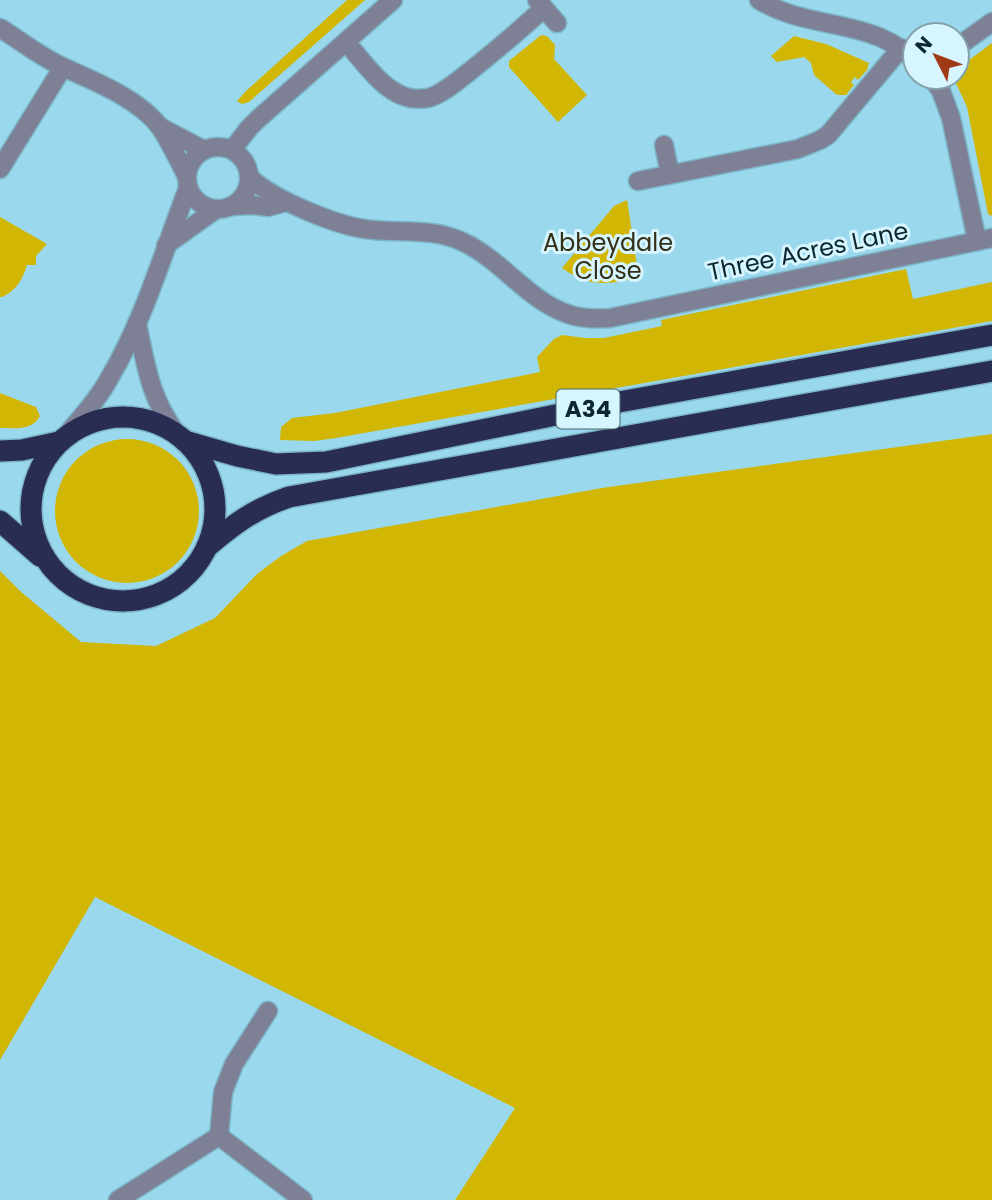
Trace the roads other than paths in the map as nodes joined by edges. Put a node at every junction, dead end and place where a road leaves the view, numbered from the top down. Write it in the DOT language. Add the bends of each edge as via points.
graph roads {
  1 [pos="393,0"];
  2 [pos="759,0"];
  3 [pos="540,4"];
  4 [pos="992,22"];
  5 [pos="557,23"];
  6 [pos="0,28"];
  7 [pos="971,37"];
  8 [pos="346,42"];
  9 [pos="901,50"];
  10 [pos="901,61"];
  11 [pos="64,67"];
  12 [pos="940,91"];
  13 [pos="160,127"];
  14 [pos="664,145"];
  15 [pos="204,150"];
  16 [pos="232,150"];
  17 [pos="0,169"];
  18 [pos="670,174"];
  19 [pos="249,177"];
  20 [pos="187,181"];
  21 [pos="638,181"];
  22 [pos="286,202"];
  23 [pos="224,208"];
  24 [pos="984,239"];
  25 [pos="166,245"];
  26 [pos="137,323"];
  27 [pos="992,335"];
  28 [pos="992,371"];
  29 [pos="64,437"];
  30 [pos="181,437"];
  31 [pos="0,450"];
  32 [pos="0,521"];
  33 [pos="207,547"];
  34 [pos="47,563"];
  35 [pos="268,1011"];
  36 [pos="219,1136"];
  37 [pos="118,1200"];
  38 [pos="303,1200"];
  1 -- 8 [label="street"];
  2 -- 9 [label="street" via="799,17 869,33"];
  3 -- 5 [label="street"];
  3 -- 8 [label="street" via="514,36 429,98 397,92"];
  4 -- 7 [label="street"];
  6 -- 11 [label="street"];
  8 -- 16 [label="street" via="258,118"];
  10 -- 18 [label="street" via="820,140 798,149"];
  11 -- 13 [label="street" via="118,93"];
  11 -- 17 [label="street"];
  12 -- 24 [label="street"];
  13 -- 15 [label="street"];
  13 -- 20 [label="street"];
  14 -- 18 [label="street"];
  15 -- 16 [label="street"];
  15 -- 20 [label="street" via="192,160"];
  16 -- 19 [label="street" via="246,164"];
  18 -- 21 [label="street"];
  19 -- 22 [label="street, Three Acres Lane"];
  19 -- 23 [label="street" via="245,194"];
  20 -- 23 [label="street" via="198,203"];
  20 -- 25 [label="street"];
  22 -- 23 [label="street, Three Acres Lane"];
  22 -- 24 [label="street, Three Acres Lane" via="356,227 443,234 489,257 554,308 594,318"];
  23 -- 25 [label="street"];
  25 -- 26 [label="street"];
  26 -- 29 [label="street" via="109,380"];
  26 -- 30 [label="street" via="155,398"];
  27 -- 30 [label="highway, A34" via="620,402 326,462 276,464"];
  28 -- 33 [label="highway, A34" via="289,497 233,524"];
  29 -- 30 [label="highway, A34" via="91,422 123,416 154,422"];
  29 -- 31 [label="highway, A34" via="22,450"];
  29 -- 34 [label="highway, A34" via="41,464 30,504 31,525"];
  30 -- 33 [label="highway, A34" via="205,467 212,484 215,514"];
  32 -- 34 [label="highway, A34"];
  33 -- 34 [label="highway, A34" via="187,576 153,596 134,601 93,597 73,587"];
  35 -- 36 [label="street" via="234,1064 223,1092"];
  36 -- 37 [label="street"];
  36 -- 38 [label="street"];
}
